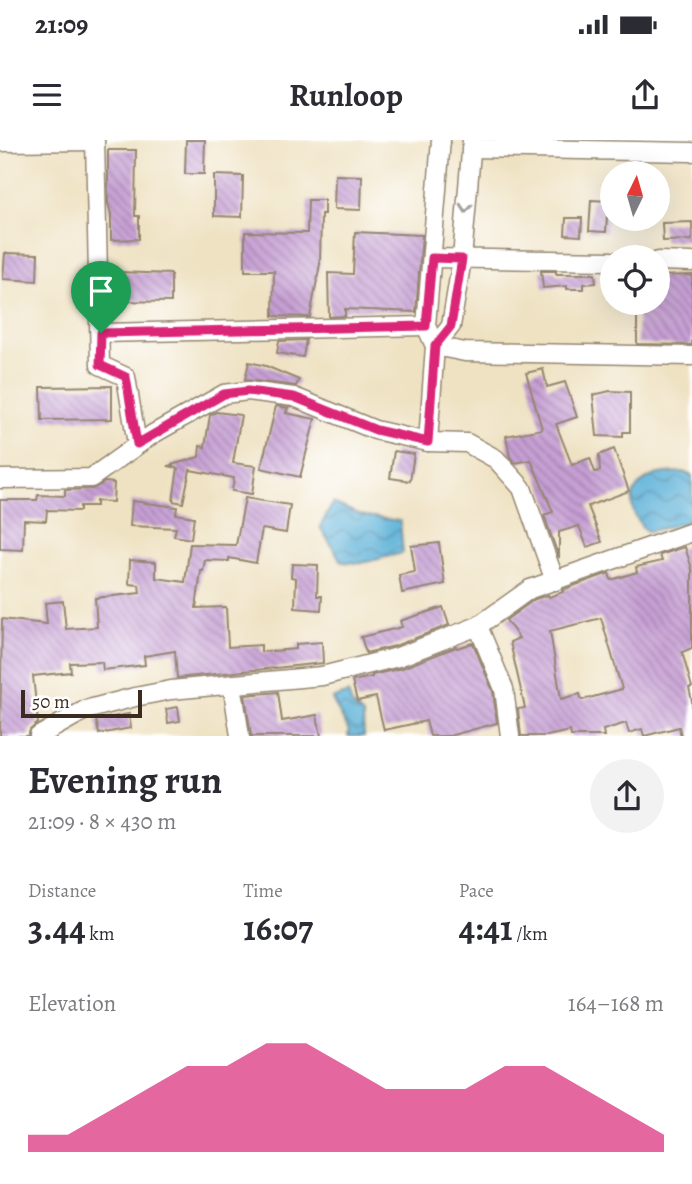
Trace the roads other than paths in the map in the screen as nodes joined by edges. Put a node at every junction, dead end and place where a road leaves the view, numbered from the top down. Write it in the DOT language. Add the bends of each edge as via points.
graph roads {
  1 [pos="441,140"];
  2 [pos="95,141"];
  3 [pos="0,142"];
  4 [pos="471,144"];
  5 [pos="692,152"];
  6 [pos="432,258"];
  7 [pos="462,259"];
  8 [pos="600,261"];
  9 [pos="670,261"];
  10 [pos="692,262"];
  11 [pos="426,326"];
  12 [pos="101,333"];
  13 [pos="435,346"];
  14 [pos="692,356"];
  15 [pos="428,442"];
  16 [pos="137,444"];
  17 [pos="0,479"];
  18 [pos="692,532"];
  19 [pos="555,582"];
  20 [pos="478,626"];
  21 [pos="232,684"];
  22 [pos="38,736"];
  23 [pos="240,736"];
  24 [pos="510,736"];
  1 -- 6 [label="street"];
  2 -- 3 [label="street"];
  2 -- 12 [label="street"];
  4 -- 5 [label="street"];
  4 -- 7 [label="street, one-way"];
  6 -- 7 [label="street"];
  6 -- 11 [label="street"];
  7 -- 8 [label="street"];
  7 -- 13 [label="street" via="451,326"];
  9 -- 10 [label="street"];
  11 -- 12 [label="street"];
  11 -- 13 [label="street"];
  12 -- 16 [label="street" via="100,365 126,377"];
  13 -- 14 [label="street" via="465,352"];
  13 -- 15 [label="street"];
  15 -- 16 [label="street" via="376,430 294,397 248,391 224,394"];
  15 -- 19 [label="street" via="467,443 496,459 522,488"];
  16 -- 17 [label="street" via="91,478"];
  18 -- 19 [label="street"];
  19 -- 20 [label="street" via="530,589"];
  20 -- 21 [label="street" via="344,673"];
  20 -- 24 [label="street" via="505,690"];
  21 -- 22 [label="street" via="171,690 85,709"];
  21 -- 23 [label="street"];
}
